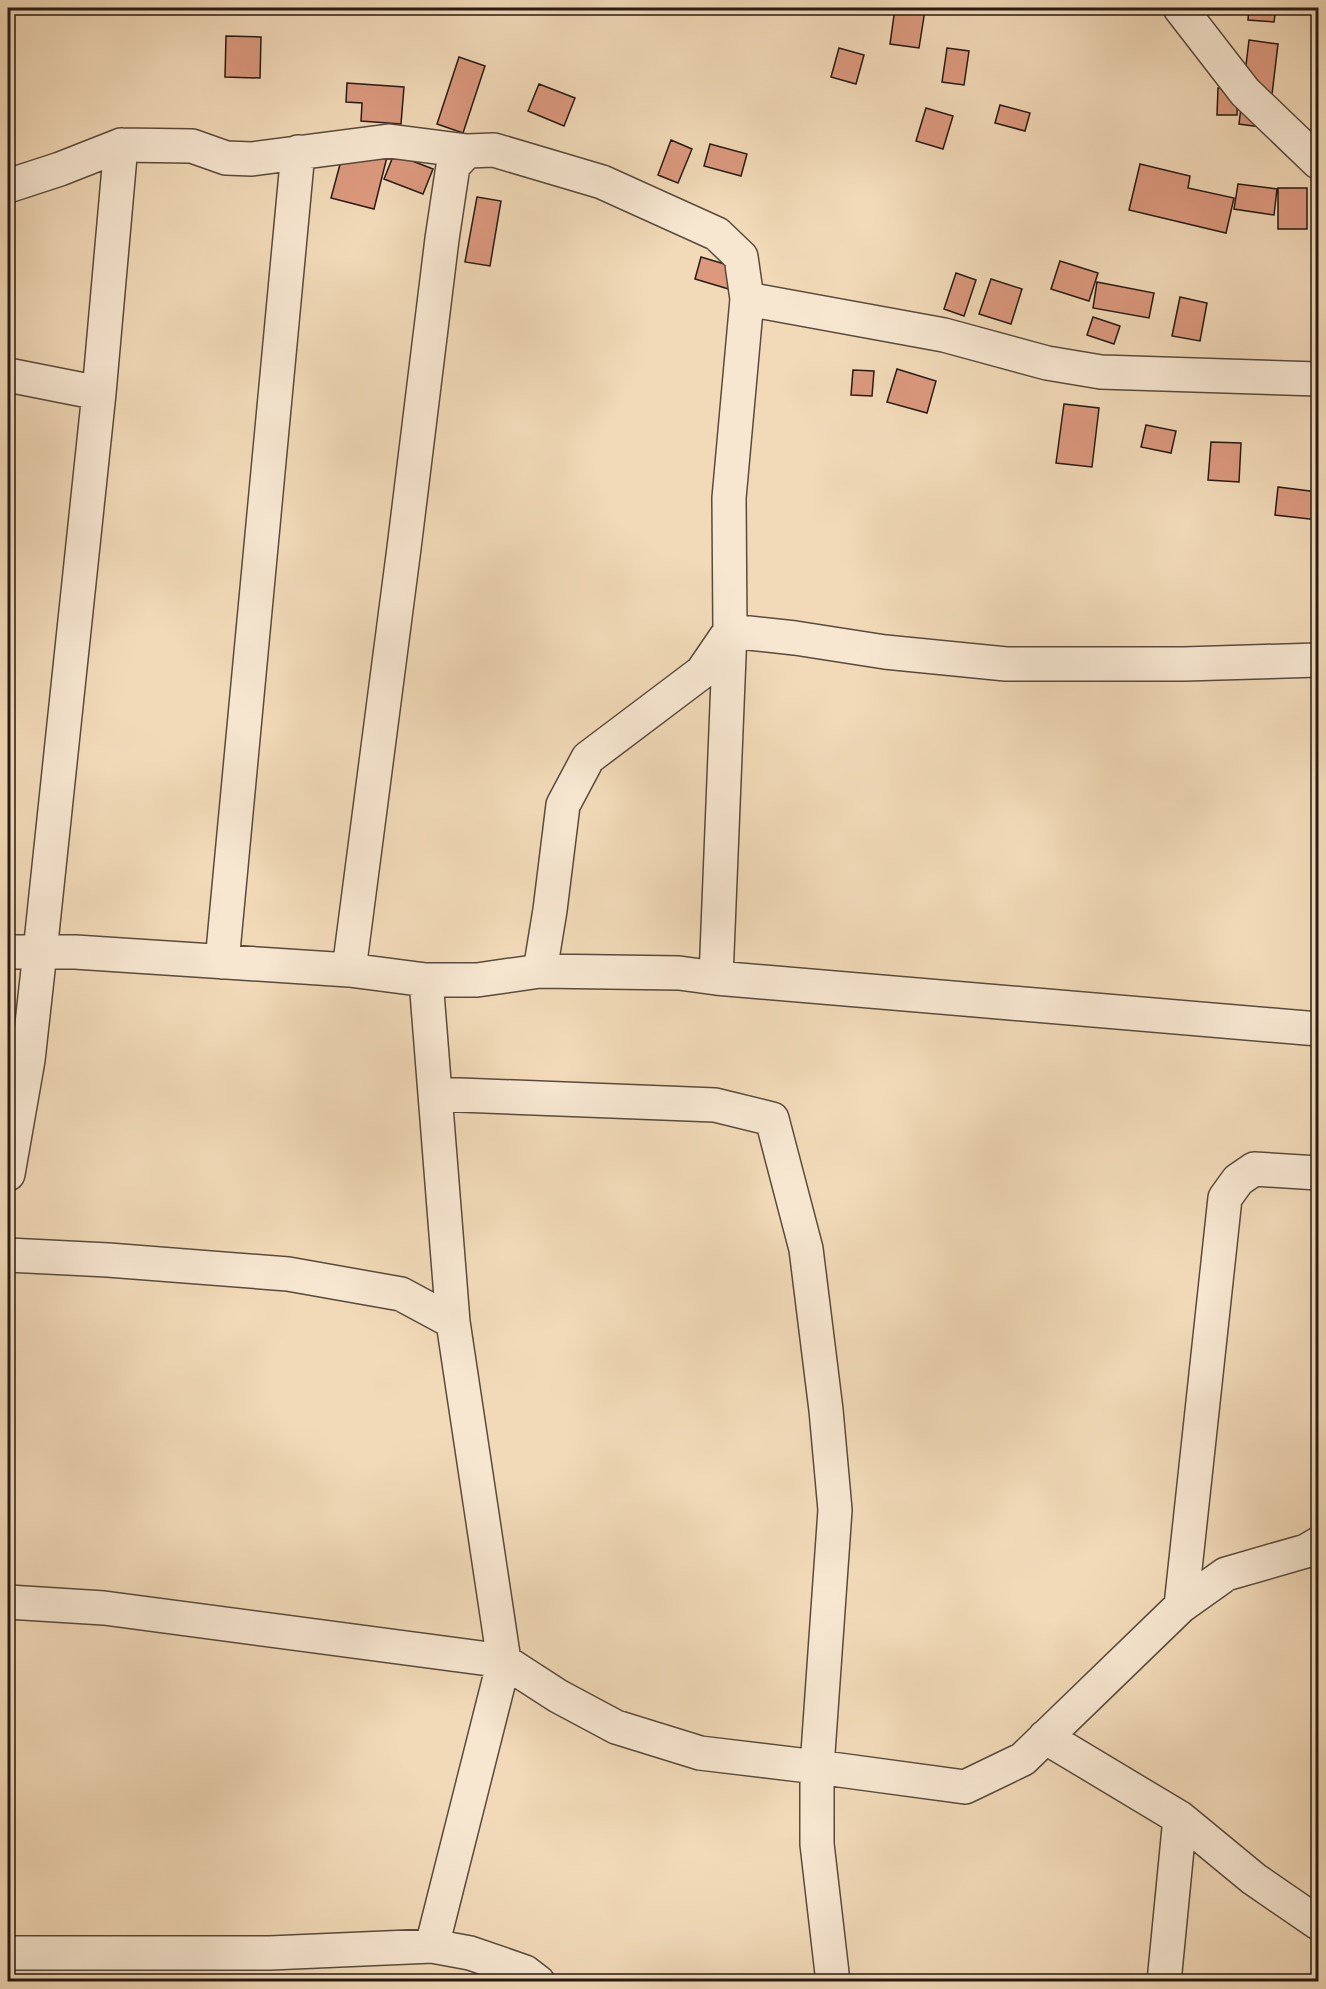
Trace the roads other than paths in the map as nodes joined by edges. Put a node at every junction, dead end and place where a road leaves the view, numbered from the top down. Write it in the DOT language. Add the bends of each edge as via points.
graph roads {
  1 [pos="1180,8"];
  2 [pos="121,145"];
  3 [pos="298,152"];
  4 [pos="467,152"];
  5 [pos="1318,162"];
  6 [pos="8,186"];
  7 [pos="747,299"];
  8 [pos="8,375"];
  9 [pos="1318,379"];
  10 [pos="99,393"];
  11 [pos="730,631"];
  12 [pos="1318,660"];
  13 [pos="8,952"];
  14 [pos="40,952"];
  15 [pos="222,962"];
  16 [pos="349,970"];
  17 [pos="540,971"];
  18 [pos="716,978"];
  19 [pos="426,980"];
  20 [pos="1318,1029"];
  21 [pos="435,1094"];
  22 [pos="1318,1173"];
  23 [pos="8,1174"];
  24 [pos="8,1255"];
  25 [pos="453,1322"];
  26 [pos="1318,1544"];
  27 [pos="1181,1606"];
  28 [pos="8,1607"];
  29 [pos="504,1661"];
  30 [pos="1045,1737"];
  31 [pos="817,1767"];
  32 [pos="1180,1818"];
  33 [pos="1318,1923"];
  34 [pos="432,1946"];
  35 [pos="8,1953"];
  36 [pos="470,1967"];
  37 [pos="538,1982"];
  38 [pos="834,1982"];
  39 [pos="1164,1982"];
  1 -- 5 [label="street" via="1245,92"];
  2 -- 3 [label="street" via="192,146 226,158 252,159"];
  2 -- 6 [label="street"];
  2 -- 10 [label="street"];
  3 -- 4 [label="street" via="389,141"];
  3 -- 15 [label="street"];
  4 -- 7 [label="street" via="494,150 602,182 717,234 741,257"];
  4 -- 16 [label="street" via="453,166 442,239"];
  7 -- 9 [label="street" via="944,335 1047,363 1101,372"];
  7 -- 11 [label="street" via="729,498"];
  8 -- 10 [label="street"];
  10 -- 14 [label="street"];
  11 -- 12 [label="street" via="1006,664"];
  11 -- 17 [label="street" via="702,672 588,758 563,805"];
  11 -- 18 [label="street"];
  13 -- 14 [label="street"];
  14 -- 15 [label="street"];
  14 -- 23 [label="street" via="28,1060"];
  15 -- 16 [label="street"];
  16 -- 19 [label="street"];
  17 -- 18 [label="street" via="679,973"];
  17 -- 19 [label="street" via="477,980"];
  18 -- 20 [label="street"];
  19 -- 21 [label="street"];
  21 -- 25 [label="street"];
  21 -- 31 [label="street" via="715,1105 772,1119 806,1249 835,1510"];
  22 -- 27 [label="street" via="1254,1169 1238,1180 1225,1198"];
  24 -- 25 [label="street" via="288,1274 401,1294"];
  25 -- 29 [label="street"];
  26 -- 27 [label="street" via="1226,1575"];
  27 -- 30 [label="street"];
  28 -- 29 [label="street" via="104,1608"];
  29 -- 31 [label="street" via="616,1727 700,1753"];
  29 -- 34 [label="street"];
  30 -- 31 [label="street" via="1023,1759 965,1787"];
  30 -- 32 [label="street"];
  31 -- 38 [label="street" via="817,1844"];
  32 -- 33 [label="street"];
  32 -- 39 [label="street"];
  34 -- 35 [label="street" via="270,1953"];
  34 -- 36 [label="street"];
  36 -- 37 [label="street" via="525,1972"];
}
